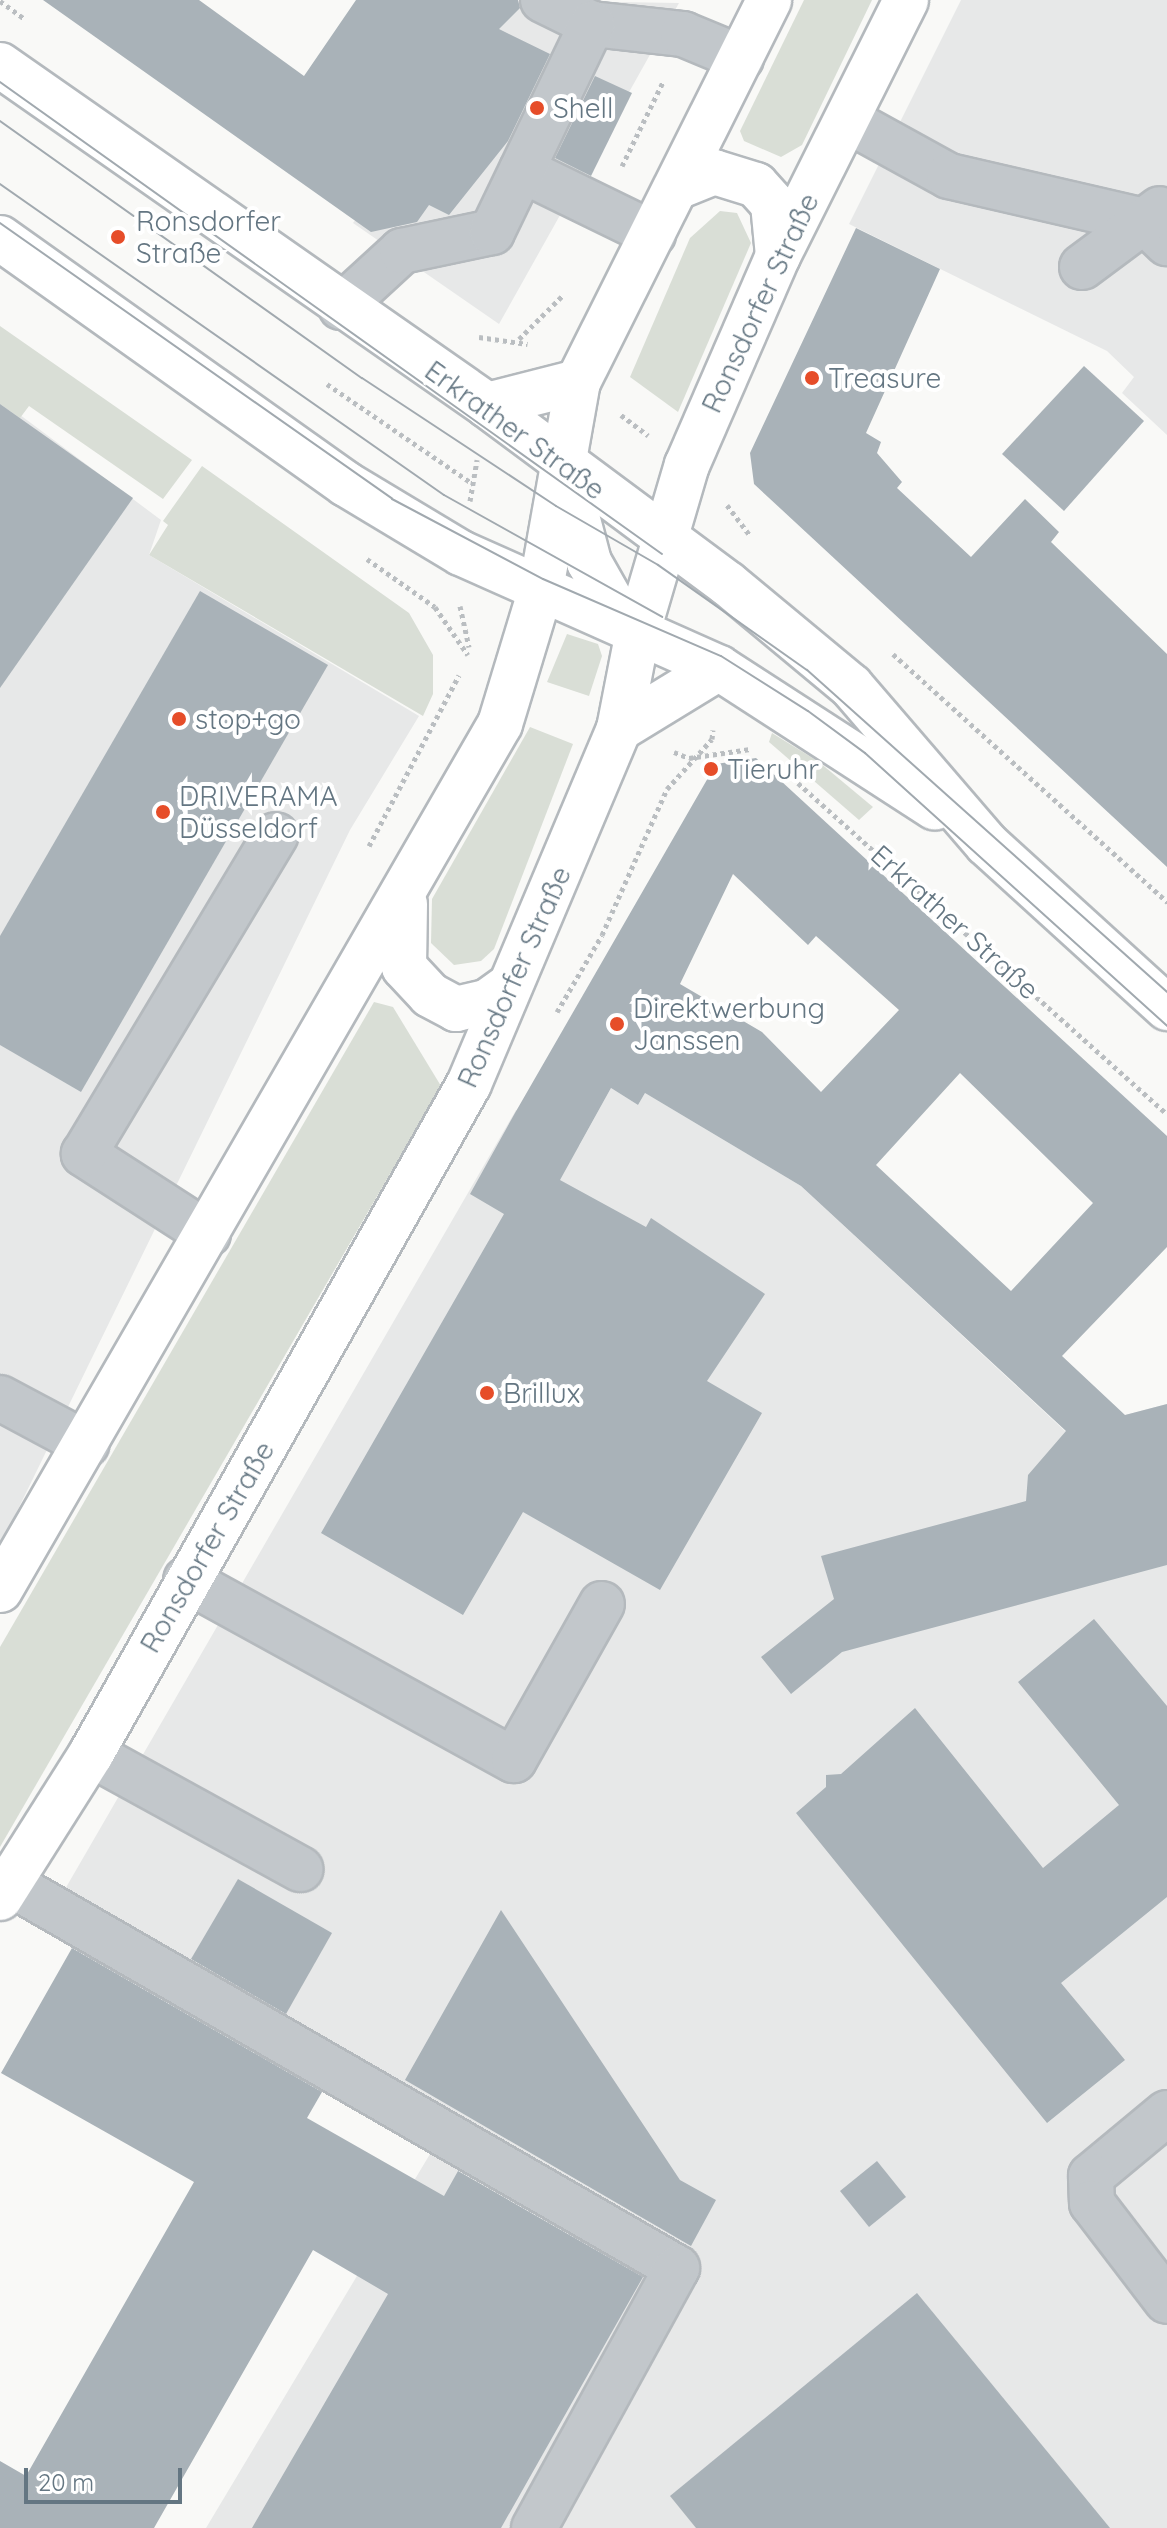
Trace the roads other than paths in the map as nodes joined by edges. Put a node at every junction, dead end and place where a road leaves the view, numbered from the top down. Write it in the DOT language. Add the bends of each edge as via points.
graph roads {
  1 [pos="543,0"];
  2 [pos="769,0"];
  3 [pos="906,0"];
  4 [pos="592,24"];
  5 [pos="741,58"];
  6 [pos="0,65"];
  7 [pos="847,120"];
  8 [pos="522,170"];
  9 [pos="677,187"];
  10 [pos="1159,223"];
  11 [pos="653,234"];
  12 [pos="0,238"];
  13 [pos="778,256"];
  14 [pos="1082,267"];
  15 [pos="341,307"];
  16 [pos="578,382"];
  17 [pos="487,405"];
  18 [pos="563,464"];
  19 [pos="667,539"];
  20 [pos="541,589"];
  21 [pos="638,631"];
  22 [pos="719,668"];
  23 [pos="619,729"];
  24 [pos="276,835"];
  25 [pos="987,844"];
  26 [pos="406,894"];
  27 [pos="508,987"];
  28 [pos="1167,1008"];
  29 [pos="208,1234"];
  30 [pos="0,1398"];
  31 [pos="86,1444"];
  32 [pos="186,1580"];
  33 [pos="0,1590"];
  34 [pos="602,1604"];
  35 [pos="91,1754"];
  36 [pos="300,1869"];
  37 [pos="4,1891"];
  38 [pos="1167,2113"];
  39 [pos="1167,2301"];
  40 [pos="534,2528"];
  1 -- 4 [label="lane"];
  2 -- 5 [label="main road"];
  3 -- 7 [label="main road, Ronsdorfer Straße"];
  4 -- 5 [label="lane" via="683,34"];
  4 -- 8 [label="lane"];
  5 -- 9 [label="main road"];
  6 -- 15 [label="main road, Erkrather Straße"];
  7 -- 10 [label="lane" via="949,176"];
  7 -- 13 [label="main road, Ronsdorfer Straße"];
  8 -- 11 [label="lane"];
  8 -- 15 [label="lane" via="492,232 402,251"];
  9 -- 11 [label="main road"];
  9 -- 13 [label="main road" via="714,172 756,185 773,204"];
  10 -- 14 [label="lane"];
  11 -- 16 [label="main road"];
  12 -- 20 [label="main road, Erkrather Straße" via="346,484 461,553"];
  13 -- 19 [label="main road, Ronsdorfer Straße" via="687,465"];
  15 -- 17 [label="main road, Erkrather Straße"];
  16 -- 17 [label="main road"];
  16 -- 18 [label="main road"];
  17 -- 18 [label="main road, Erkrather Straße"];
  18 -- 19 [label="main road, Erkrather Straße"];
  18 -- 20 [label="main road"];
  18 -- 21 [label="main road" via="589,562 615,608"];
  19 -- 21 [label="main road, Ronsdorfer Straße"];
  19 -- 25 [label="main road, Erkrather Straße" via="851,686"];
  20 -- 21 [label="main road, Erkrather Straße"];
  20 -- 26 [label="main road" via="500,724"];
  21 -- 22 [label="main road, Erkrather Straße"];
  21 -- 23 [label="main road, Ronsdorfer Straße"];
  22 -- 23 [label="main road"];
  22 -- 25 [label="main road, Erkrather Straße"];
  23 -- 27 [label="main road, Ronsdorfer Straße"];
  24 -- 29 [label="lane" via="84,1154"];
  25 -- 28 [label="main road, Erkrather Straße"];
  26 -- 27 [label="main road" via="400,950 414,982 456,1009 487,1002"];
  26 -- 29 [label="main road"];
  27 -- 32 [label="main road, Ronsdorfer Straße" via="469,1084 394,1224"];
  29 -- 31 [label="main road"];
  30 -- 31 [label="lane"];
  31 -- 33 [label="main road"];
  32 -- 34 [label="lane" via="514,1760"];
  32 -- 35 [label="main road, Ronsdorfer Straße"];
  35 -- 36 [label="lane"];
  35 -- 37 [label="main road, Ronsdorfer Straße"];
  37 -- 40 [label="lane" via="677,2268"];
  38 -- 39 [label="lane" via="1091,2176 1092,2203"];
}
